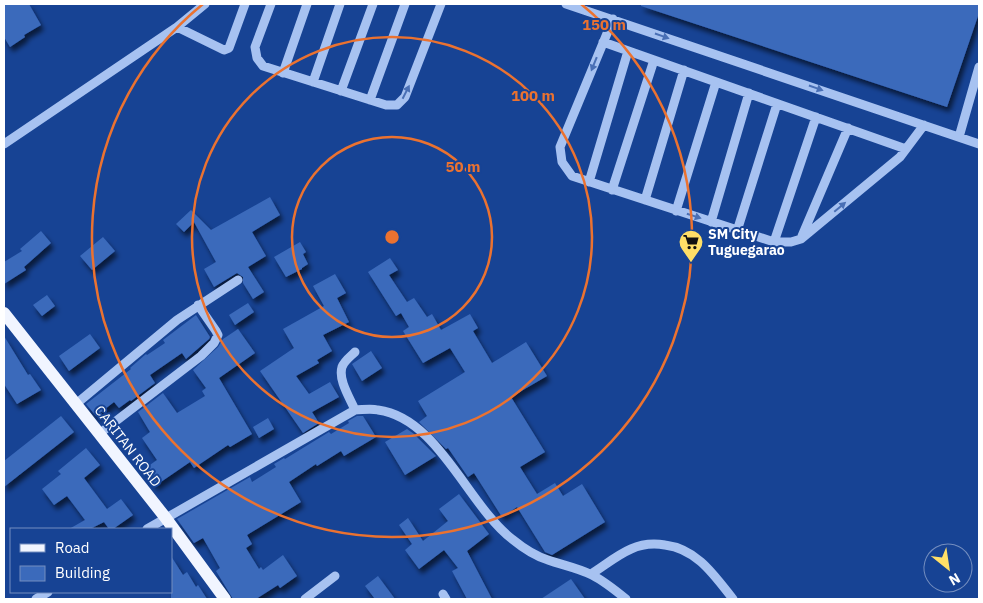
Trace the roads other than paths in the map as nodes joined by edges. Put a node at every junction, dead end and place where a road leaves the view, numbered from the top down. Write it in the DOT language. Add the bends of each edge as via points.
graph roads {
  1 [pos="205,4"];
  2 [pos="245,4"];
  3 [pos="271,4"];
  4 [pos="307,4"];
  5 [pos="340,4"];
  6 [pos="373,4"];
  7 [pos="405,4"];
  8 [pos="441,4"];
  9 [pos="566,4"];
  10 [pos="613,20"];
  11 [pos="177,27"];
  12 [pos="603,42"];
  13 [pos="628,51"];
  14 [pos="654,60"];
  15 [pos="979,67"];
  16 [pos="684,70"];
  17 [pos="283,72"];
  18 [pos="313,82"];
  19 [pos="716,82"];
  20 [pos="340,91"];
  21 [pos="749,93"];
  22 [pos="370,100"];
  23 [pos="777,104"];
  24 [pos="816,117"];
  25 [pos="924,125"];
  26 [pos="848,128"];
  27 [pos="959,137"];
  28 [pos="978,141"];
  29 [pos="4,144"];
  30 [pos="906,149"];
  31 [pos="589,182"];
  32 [pos="612,190"];
  33 [pos="644,200"];
  34 [pos="676,211"];
  35 [pos="711,222"];
  36 [pos="737,230"];
  37 [pos="801,239"];
  38 [pos="774,242"];
  39 [pos="238,280"];
  40 [pos="198,305"];
  41 [pos="4,313"];
  42 [pos="355,352"];
  43 [pos="76,404"];
  44 [pos="355,410"];
  45 [pos="99,434"];
  46 [pos="166,517"];
  47 [pos="149,528"];
  48 [pos="591,574"];
  49 [pos="335,576"];
  50 [pos="225,599"];
  51 [pos="305,599"];
  52 [pos="626,599"];
  53 [pos="733,599"];
  1 -- 11 [label="street"];
  2 -- 11 [label="street" via="229,48 224,50"];
  3 -- 17 [label="street" via="255,47 263,66"];
  4 -- 17 [label="street"];
  5 -- 18 [label="street"];
  6 -- 20 [label="street"];
  7 -- 22 [label="street"];
  22 -- 8 [label="street, one-way" via="386,106 397,105 405,97"];
  9 -- 10 [label="street"];
  10 -- 12 [label="street"];
  10 -- 25 [label="street, one-way"];
  11 -- 29 [label="street"];
  12 -- 13 [label="street"];
  12 -- 31 [label="street, one-way" via="560,147 562,162 572,176"];
  13 -- 14 [label="street"];
  13 -- 31 [label="street"];
  14 -- 16 [label="street"];
  14 -- 32 [label="street"];
  15 -- 27 [label="street"];
  16 -- 19 [label="street"];
  16 -- 33 [label="street"];
  17 -- 18 [label="street"];
  18 -- 20 [label="street"];
  19 -- 21 [label="street"];
  19 -- 34 [label="street"];
  20 -- 22 [label="street"];
  21 -- 23 [label="street"];
  21 -- 35 [label="street"];
  23 -- 24 [label="street"];
  23 -- 36 [label="street"];
  24 -- 26 [label="street"];
  24 -- 38 [label="street"];
  25 -- 27 [label="street"];
  25 -- 30 [label="street"];
  26 -- 30 [label="street"];
  26 -- 37 [label="street"];
  27 -- 28 [label="street"];
  37 -- 30 [label="street, one-way"];
  31 -- 32 [label="street"];
  32 -- 33 [label="street"];
  33 -- 34 [label="street"];
  34 -- 35 [label="street, one-way"];
  35 -- 36 [label="street"];
  36 -- 38 [label="street"];
  37 -- 38 [label="street"];
  39 -- 40 [label="street"];
  40 -- 43 [label="street"];
  40 -- 45 [label="street" via="218,335 214,343"];
  41 -- 43 [label="main road, CARITAN ROAD"];
  42 -- 44 [label="street" via="342,368 342,379"];
  43 -- 45 [label="main road, CARITAN ROAD"];
  44 -- 46 [label="street"];
  44 -- 48 [label="street" via="378,410 417,427 511,538 546,560"];
  45 -- 46 [label="main road, CARITAN ROAD"];
  46 -- 47 [label="street"];
  46 -- 50 [label="main road, CARITAN ROAD"];
  48 -- 52 [label="street"];
  48 -- 53 [label="street" via="631,549 652,543 676,546 707,566"];
  49 -- 51 [label="street"];
}
